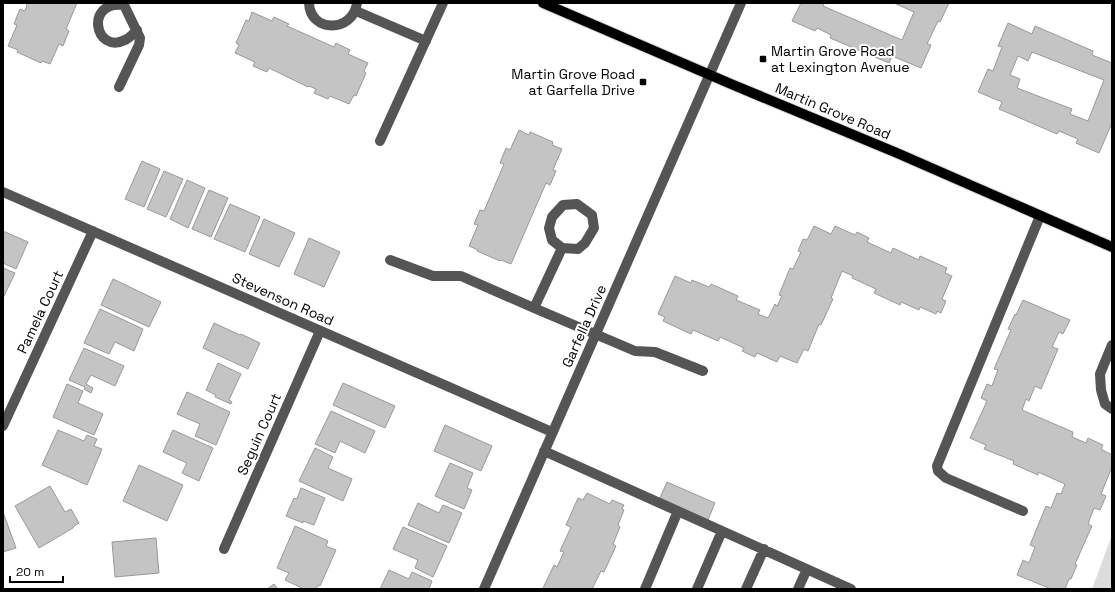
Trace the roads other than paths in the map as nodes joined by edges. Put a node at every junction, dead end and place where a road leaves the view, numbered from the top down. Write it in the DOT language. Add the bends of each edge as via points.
graph roads {
  1 [pos="309,3"];
  2 [pos="444,3"];
  3 [pos="543,3"];
  4 [pos="741,3"];
  5 [pos="125,4"];
  6 [pos="356,7"];
  7 [pos="137,30"];
  8 [pos="426,41"];
  9 [pos="709,75"];
  10 [pos="119,87"];
  11 [pos="380,141"];
  12 [pos="3,192"];
  13 [pos="1040,216"];
  14 [pos="93,231"];
  15 [pos="1112,247"];
  16 [pos="562,248"];
  17 [pos="390,260"];
  18 [pos="534,308"];
  19 [pos="320,331"];
  20 [pos="596,334"];
  21 [pos="1112,344"];
  22 [pos="1109,363"];
  23 [pos="703,371"];
  24 [pos="1112,409"];
  25 [pos="3,426"];
  26 [pos="552,432"];
  27 [pos="544,451"];
  28 [pos="1024,510"];
  29 [pos="678,511"];
  30 [pos="722,531"];
  31 [pos="224,549"];
  32 [pos="764,550"];
  33 [pos="807,569"];
  34 [pos="484,589"];
  35 [pos="645,589"];
  36 [pos="697,589"];
  37 [pos="746,589"];
  38 [pos="798,589"];
  39 [pos="851,589"];
  1 -- 6 [label="street" via="311,13 316,19 330,26 344,23"];
  2 -- 8 [label="street"];
  3 -- 9 [label="main road, Martin Grove Road"];
  4 -- 9 [label="street, Garfella Drive"];
  5 -- 7 [label="street"];
  5 -- 7 [label="street" via="112,4 102,11 97,22 98,28 105,38 117,42 129,38"];
  6 -- 8 [label="street"];
  7 -- 10 [label="street" via="139,45"];
  8 -- 11 [label="street"];
  9 -- 13 [label="main road, Martin Grove Road"];
  9 -- 20 [label="street, Garfella Drive"];
  12 -- 14 [label="street, Stevenson Road"];
  13 -- 15 [label="main road, Martin Grove Road"];
  13 -- 28 [label="street" via="937,466 938,471 946,478"];
  14 -- 19 [label="street, Stevenson Road"];
  14 -- 25 [label="street, Pamela Court"];
  16 -- 16 [label="street" via="578,249 594,228 592,215 577,204 563,205 552,217 549,228 552,240"];
  16 -- 18 [label="street"];
  17 -- 18 [label="street" via="433,276 461,276"];
  18 -- 20 [label="street"];
  19 -- 26 [label="street, Stevenson Road"];
  19 -- 31 [label="street, Seguin Court"];
  20 -- 23 [label="street" via="635,351 654,352"];
  20 -- 26 [label="street, Garfella Drive"];
  21 -- 22 [label="street"];
  22 -- 24 [label="street" via="1100,374 1101,390 1105,404"];
  26 -- 27 [label="street, Garfella Drive"];
  27 -- 29 [label="street"];
  27 -- 34 [label="street, Garfella Drive"];
  29 -- 30 [label="street"];
  29 -- 35 [label="street"];
  30 -- 32 [label="street"];
  30 -- 36 [label="street"];
  32 -- 33 [label="street"];
  32 -- 37 [label="street"];
  33 -- 38 [label="street"];
  33 -- 39 [label="street"];
}
